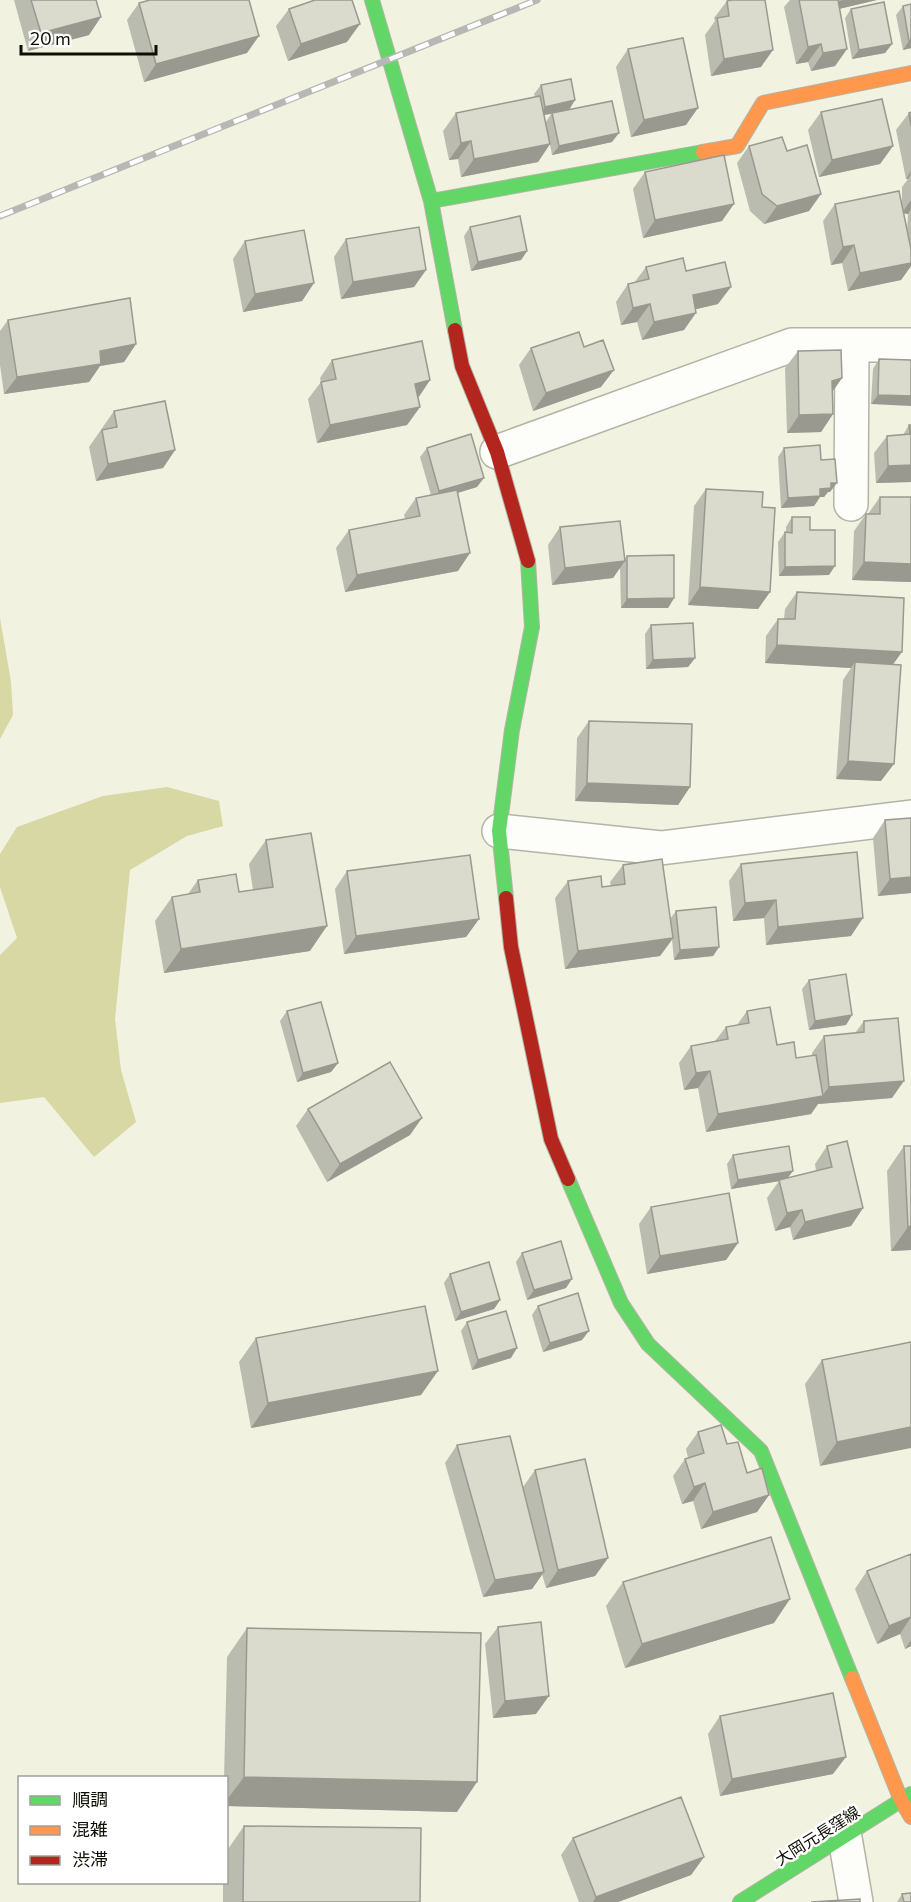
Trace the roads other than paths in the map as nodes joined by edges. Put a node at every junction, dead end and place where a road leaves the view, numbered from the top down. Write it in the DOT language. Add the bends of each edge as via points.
graph roads {
  1 [pos="372,0"];
  2 [pos="911,73"];
  3 [pos="431,201"];
  4 [pos="911,345"];
  5 [pos="852,346"];
  6 [pos="497,452"];
  7 [pos="851,504"];
  8 [pos="911,817"];
  9 [pos="499,831"];
  10 [pos="906,1797"];
  11 [pos="911,1817"];
  12 [pos="845,1838"];
  13 [pos="740,1902"];
  14 [pos="856,1902"];
  1 -- 3 [label="street"];
  2 -- 3 [label="street" via="763,103 737,146"];
  3 -- 6 [label="street" via="462,366"];
  4 -- 5 [label="street"];
  5 -- 6 [label="street" via="792,345"];
  5 -- 7 [label="street"];
  6 -- 9 [label="street" via="528,561 531,627"];
  8 -- 9 [label="street" via="661,848"];
  9 -- 10 [label="street" via="512,947 551,1139 621,1303 648,1344 761,1451"];
  10 -- 11 [label="street"];
  10 -- 12 [label="street, 大岡元長窪線"];
  12 -- 13 [label="street, 大岡元長窪線"];
  12 -- 14 [label="street"];
}
